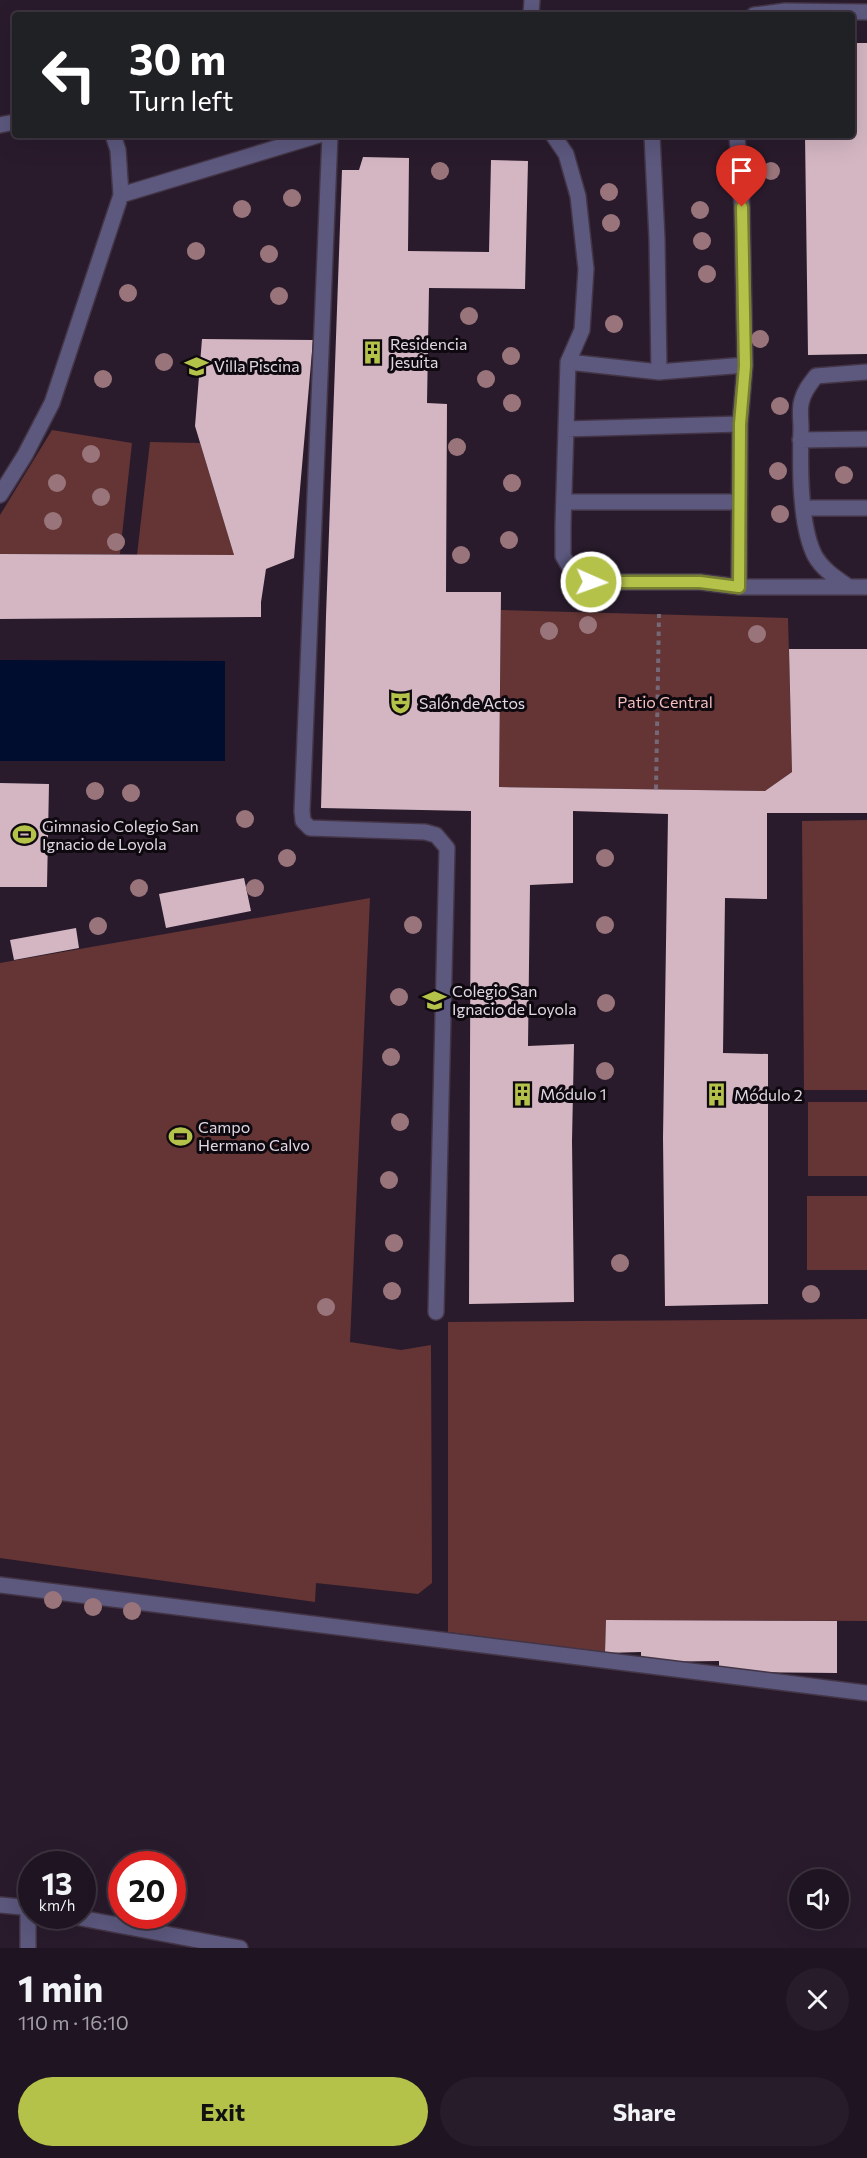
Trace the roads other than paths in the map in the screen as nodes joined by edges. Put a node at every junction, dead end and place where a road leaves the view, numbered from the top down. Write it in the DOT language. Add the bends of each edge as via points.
graph roads {
  1 [pos="777,12"];
  2 [pos="867,12"];
  3 [pos="114,138"];
  4 [pos="307,138"];
  5 [pos="330,138"];
  6 [pos="555,138"];
  7 [pos="652,138"];
  8 [pos="737,138"];
  9 [pos="121,195"];
  10 [pos="568,362"];
  11 [pos="745,366"];
  12 [pos="659,372"];
  13 [pos="867,372"];
  14 [pos="740,424"];
  15 [pos="566,429"];
  16 [pos="867,439"];
  17 [pos="800,440"];
  18 [pos="0,495"];
  19 [pos="565,502"];
  20 [pos="738,502"];
  21 [pos="803,508"];
  22 [pos="867,508"];
  23 [pos="849,586"];
  24 [pos="739,587"];
  25 [pos="867,587"];
  26 [pos="436,1312"];
  27 [pos="0,1585"];
  28 [pos="867,1693"];
  29 [pos="0,1905"];
  30 [pos="18,1907"];
  31 [pos="96,1921"];
  32 [pos="29,1929"];
  33 [pos="28,1948"];
  34 [pos="240,1948"];
  1 -- 2 [label="street"];
  3 -- 9 [label="street"];
  4 -- 9 [label="street"];
  5 -- 26 [label="street" via="302,811 303,821 310,828 425,832 436,835 447,848"];
  6 -- 10 [label="street" via="566,154 578,196 586,269 582,330"];
  7 -- 12 [label="street"];
  8 -- 11 [label="street"];
  9 -- 18 [label="street" via="52,403"];
  10 -- 12 [label="street"];
  10 -- 15 [label="street"];
  11 -- 12 [label="street"];
  11 -- 14 [label="street"];
  13 -- 17 [label="street" via="816,376 801,401"];
  14 -- 15 [label="street"];
  14 -- 20 [label="street"];
  15 -- 19 [label="street"];
  16 -- 17 [label="street"];
  17 -- 21 [label="street"];
  19 -- 20 [label="street"];
  19 -- 24 [label="street" via="563,556 573,573 591,582 700,582"];
  20 -- 24 [label="street"];
  21 -- 22 [label="street"];
  21 -- 23 [label="street" via="809,542 817,558"];
  23 -- 24 [label="street"];
  23 -- 25 [label="street"];
  27 -- 28 [label="street"];
  29 -- 30 [label="street"];
  31 -- 34 [label="street"];
  32 -- 33 [label="street"];
}
